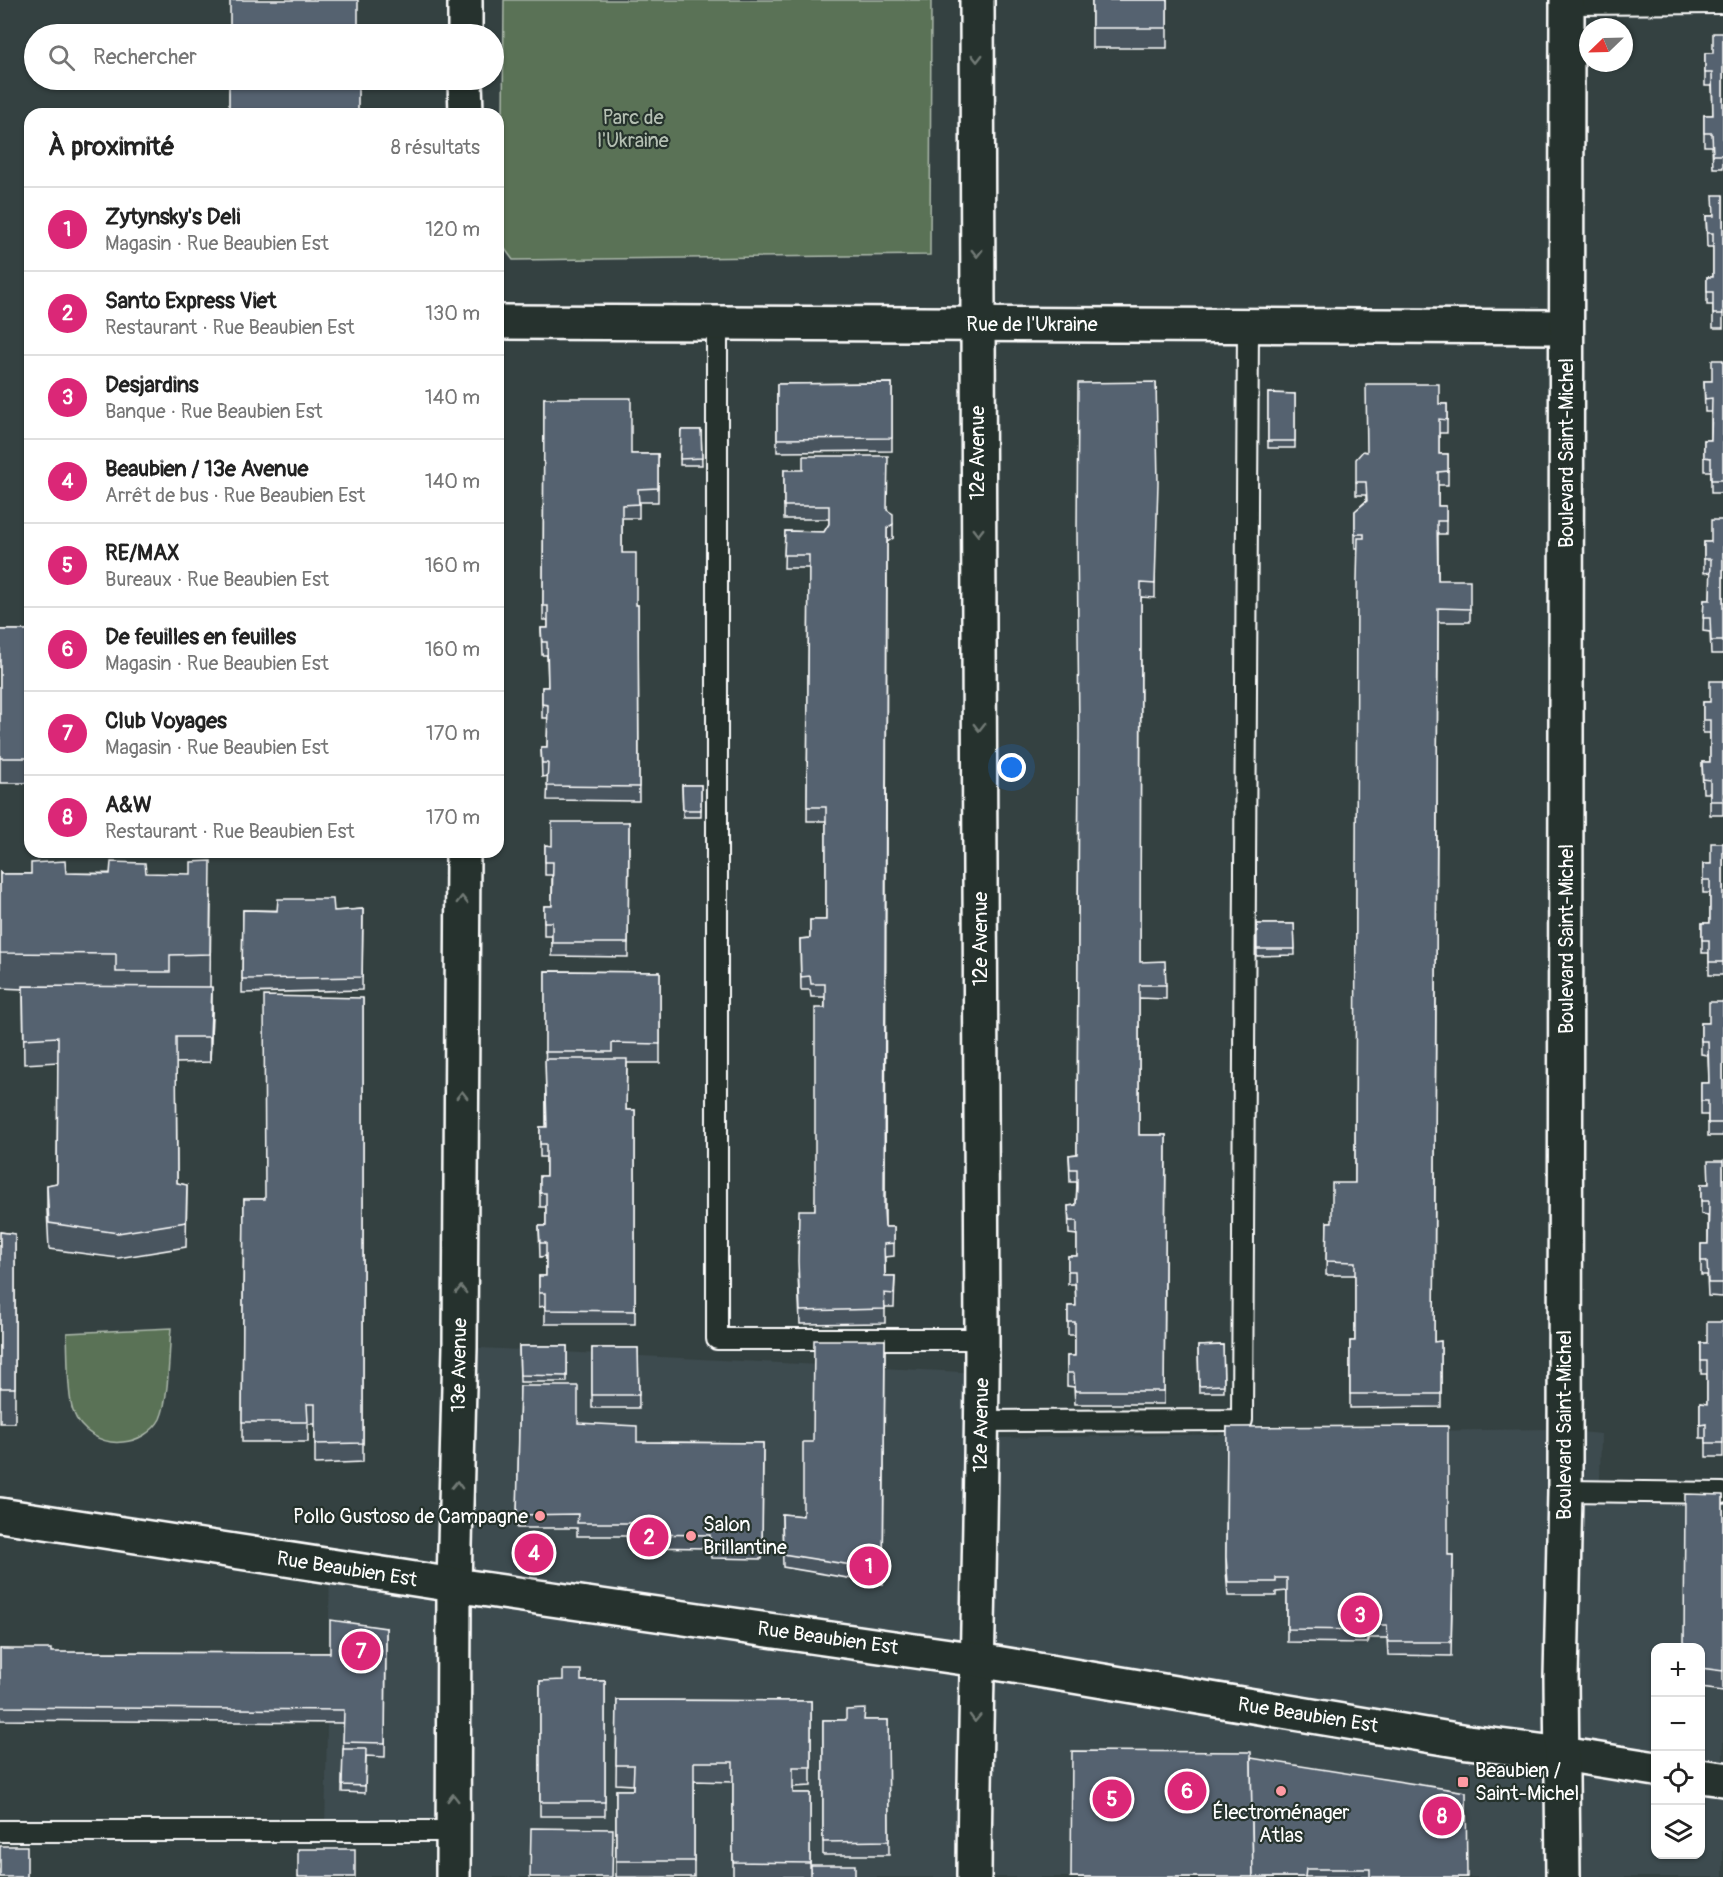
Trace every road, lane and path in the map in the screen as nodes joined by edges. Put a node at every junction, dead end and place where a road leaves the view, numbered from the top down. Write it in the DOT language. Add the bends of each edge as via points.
graph roads {
  1 [pos="465,0"];
  2 [pos="977,0"];
  3 [pos="1567,2"];
  4 [pos="1723,3"];
  5 [pos="465,24"];
  6 [pos="465,90"];
  7 [pos="466,108"];
  8 [pos="504,322"];
  9 [pos="717,323"];
  10 [pos="977,324"];
  11 [pos="1248,325"];
  12 [pos="1566,327"];
  13 [pos="463,858"];
  14 [pos="982,1339"];
  15 [pos="981,1421"];
  16 [pos="1565,1491"];
  17 [pos="1723,1493"];
  18 [pos="0,1515"];
  19 [pos="454,1585"];
  20 [pos="978,1660"];
  21 [pos="1562,1754"];
  22 [pos="1651,1768"];
  23 [pos="1705,1777"];
  24 [pos="1723,1779"];
  25 [pos="0,1831"];
  26 [pos="453,1831"];
  27 [pos="453,1877"];
  28 [pos="975,1877"];
  29 [pos="1563,1877"];
  1 -- 5 [label="street"];
  2 -- 10 [label="street, 12e Avenue, one-way"];
  3 -- 4 [label="lane"];
  3 -- 12 [label="street, Boulevard Saint-Michel"];
  6 -- 7 [label="street"];
  8 -- 9 [label="street, Rue de l'Ukraine"];
  9 -- 10 [label="street, Rue de l'Ukraine"];
  9 -- 14 [label="lane" via="717,1339"];
  10 -- 11 [label="street, Rue de l'Ukraine"];
  10 -- 14 [label="street, 12e Avenue, one-way"];
  11 -- 12 [label="street, Rue de l'Ukraine"];
  11 -- 15 [label="lane" via="1242,1420"];
  12 -- 16 [label="street, Boulevard Saint-Michel"];
  19 -- 13 [label="street, 13e Avenue, one-way" via="460,1347"];
  14 -- 15 [label="street, 12e Avenue"];
  15 -- 20 [label="street, 12e Avenue"];
  16 -- 17 [label="lane"];
  16 -- 21 [label="street, Boulevard Saint-Michel"];
  18 -- 19 [label="street, Rue Beaubien Est"];
  19 -- 20 [label="street, Rue Beaubien Est"];
  26 -- 19 [label="street, 13e Avenue, one-way"];
  20 -- 21 [label="street, Rue Beaubien Est" via="1468,1742"];
  20 -- 28 [label="street, 12e Avenue, one-way"];
  21 -- 22 [label="street, Rue Beaubien Est"];
  21 -- 29 [label="street, Boulevard Saint-Michel"];
  23 -- 24 [label="street"];
  25 -- 26 [label="lane"];
  26 -- 27 [label="street, 13e Avenue"];
}
